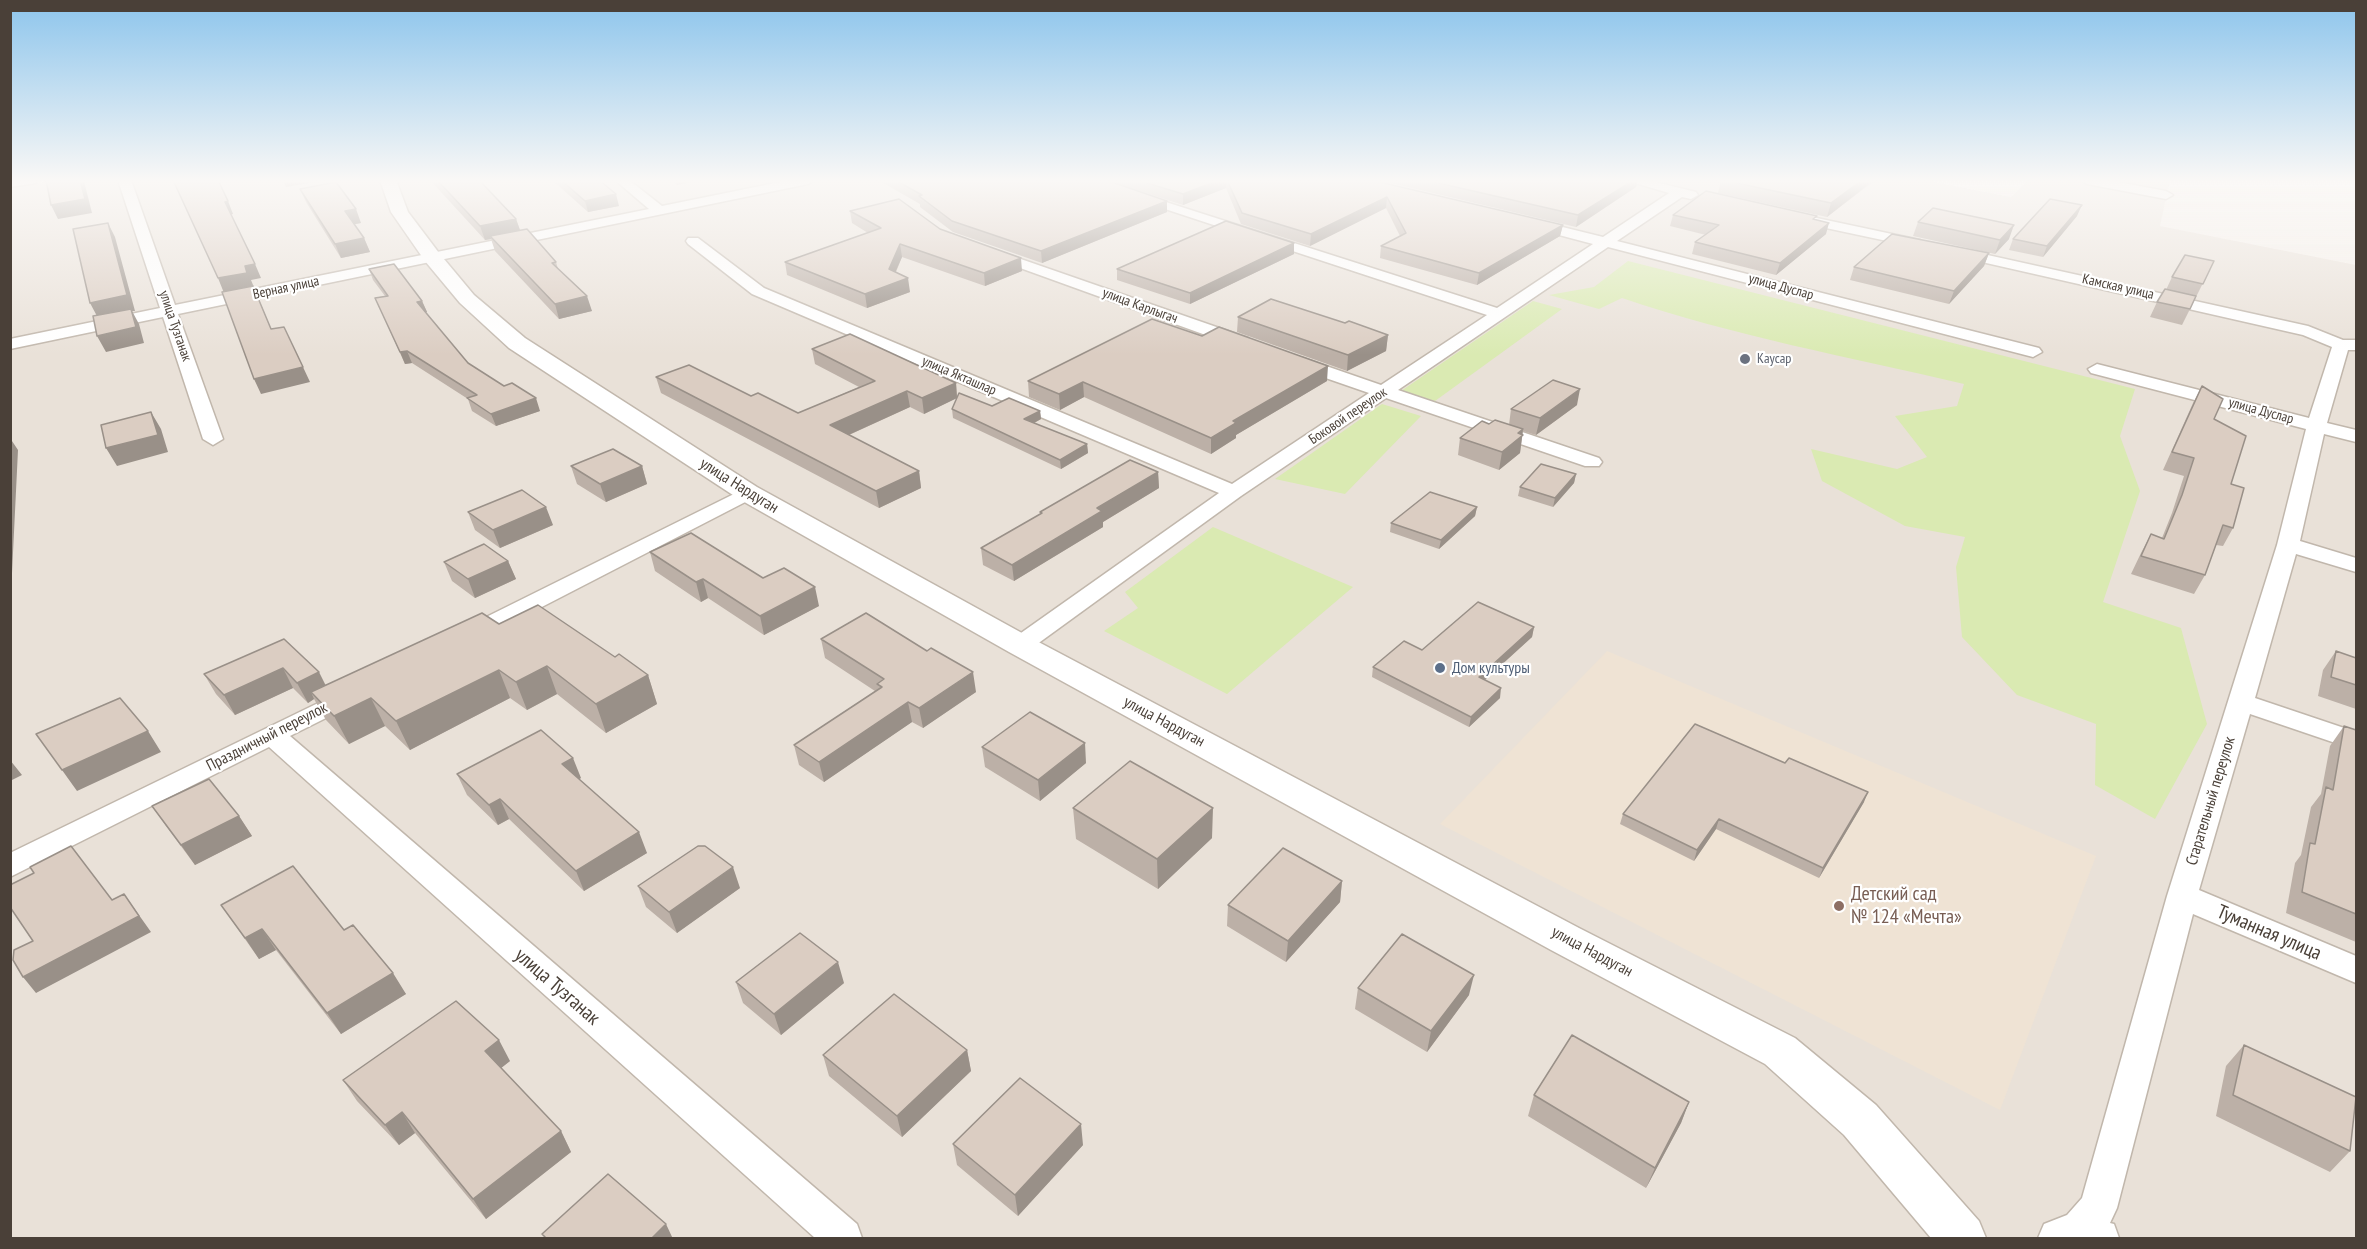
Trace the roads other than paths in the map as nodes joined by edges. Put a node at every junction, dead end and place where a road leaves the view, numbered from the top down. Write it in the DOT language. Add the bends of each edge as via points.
graph roads {
  1 [pos="144,238"];
  2 [pos="419,238"];
  3 [pos="525,238"];
  4 [pos="1265,238"];
  5 [pos="1592,238"];
  6 [pos="1612,238"];
  7 [pos="1893,238"];
  8 [pos="693,241"];
  9 [pos="1607,242"];
  10 [pos="981,249"];
  11 [pos="432,257"];
  12 [pos="170,312"];
  13 [pos="1498,313"];
  14 [pos="10,344"];
  15 [pos="2349,345"];
  16 [pos="1261,349"];
  17 [pos="2033,352"];
  18 [pos="1284,357"];
  19 [pos="2097,369"];
  20 [pos="1384,393"];
  21 [pos="2316,426"];
  22 [pos="2356,436"];
  23 [pos="213,439"];
  24 [pos="1592,462"];
  25 [pos="1234,492"];
  26 [pos="748,494"];
  27 [pos="2288,544"];
  28 [pos="2356,565"];
  29 [pos="1020,645"];
  30 [pos="441,649"];
  31 [pos="367,686"];
  32 [pos="2241,702"];
  33 [pos="272,735"];
  34 [pos="2356,741"];
  35 [pos="10,866"];
  36 [pos="2182,896"];
  37 [pos="2356,970"];
  38 [pos="2080,1235"];
  39 [pos="843,1239"];
  40 [pos="1962,1239"];
  1 -- 12 [label="street, улица Тузганак"];
  2 -- 11 [label="street, улица Нардуган"];
  3 -- 11 [label="street, Верная улица"];
  4 -- 13 [label="street"];
  5 -- 9 [label="street, улица Дуслар"];
  6 -- 9 [label="street, Боковой переулок"];
  7 -- 15 [label="street, Камская улица" via="2308,331"];
  8 -- 25 [label="street, улица Якташлар" via="758,291"];
  9 -- 13 [label="street, Боковой переулок"];
  9 -- 17 [label="street, улица Дуслар"];
  10 -- 16 [label="street, улица Карлыгач"];
  11 -- 12 [label="street, Верная улица"];
  11 -- 26 [label="street, улица Нардуган" via="467,299 518,343"];
  12 -- 14 [label="street, Верная улица"];
  12 -- 23 [label="street, улица Тузганак"];
  13 -- 20 [label="street, Боковой переулок"];
  15 -- 21 [label="street, Старательный переулок"];
  18 -- 20 [label="street"];
  19 -- 21 [label="street, улица Дуслар"];
  20 -- 24 [label="street"];
  20 -- 25 [label="street, Боковой переулок"];
  21 -- 22 [label="street, улица Дуслар"];
  21 -- 27 [label="street, Старательный переулок"];
  25 -- 29 [label="street, Боковой переулок"];
  26 -- 29 [label="street, улица Нардуган"];
  26 -- 30 [label="street"];
  27 -- 28 [label="street"];
  27 -- 32 [label="street, Старательный переулок"];
  29 -- 40 [label="street, улица Нардуган" via="1780,1051 1860,1120"];
  31 -- 33 [label="street, Праздничный переулок"];
  32 -- 34 [label="street"];
  32 -- 36 [label="street, Старательный переулок"];
  33 -- 35 [label="street, Праздничный переулок"];
  33 -- 39 [label="street, улица Тузганак"];
  36 -- 37 [label="street, Туманная улица"];
  36 -- 38 [label="street, Старательный переулок" via="2098,1208"];
}
